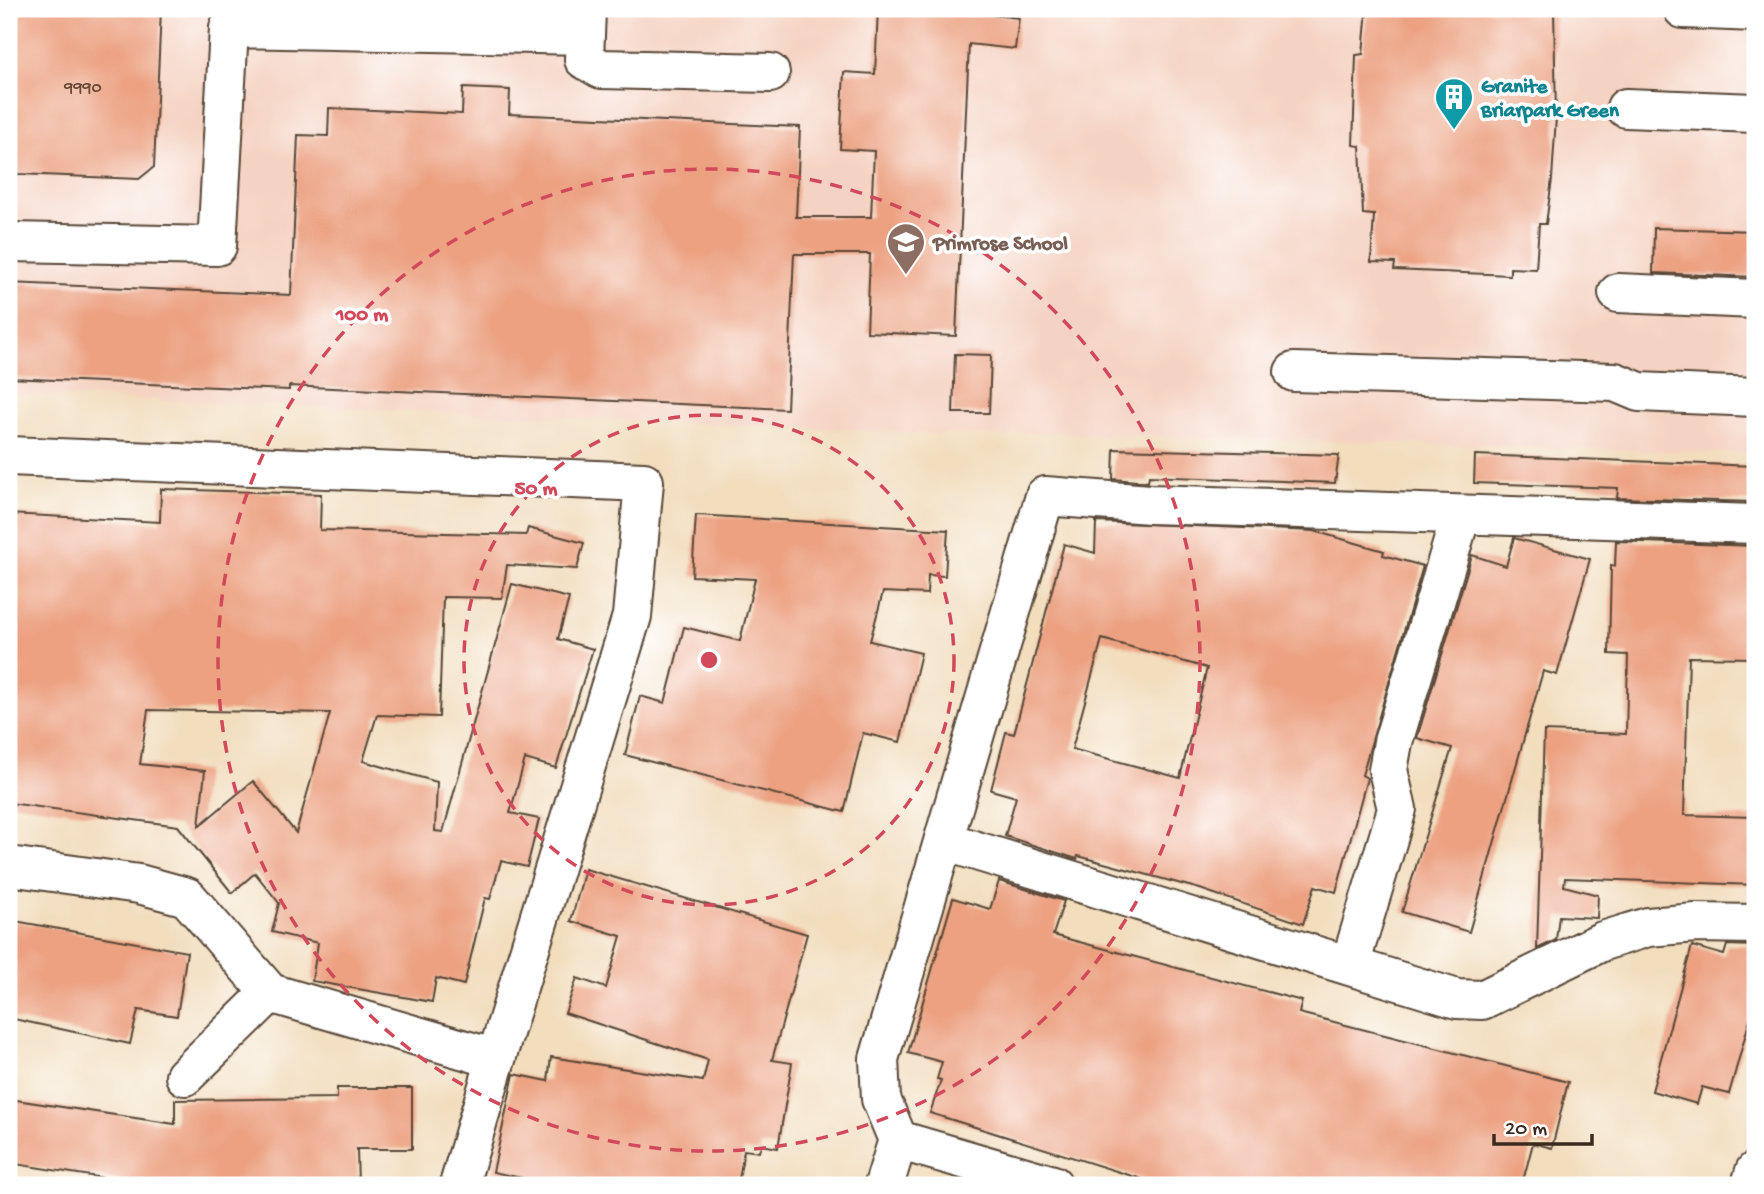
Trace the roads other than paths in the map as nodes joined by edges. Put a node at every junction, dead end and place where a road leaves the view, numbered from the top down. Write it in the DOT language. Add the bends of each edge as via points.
graph roads {
  1 [pos="1683,9"];
  2 [pos="1755,12"];
  3 [pos="585,22"];
  4 [pos="770,73"];
  5 [pos="1626,108"];
  6 [pos="1755,113"];
  7 [pos="9,242"];
  8 [pos="1618,293"];
  9 [pos="1755,299"];
  10 [pos="1294,372"];
  11 [pos="1755,397"];
  12 [pos="9,456"];
  13 [pos="1461,515"];
  14 [pos="1755,524"];
  15 [pos="944,841"];
  16 [pos="9,866"];
  17 [pos="1755,925"];
  18 [pos="1350,965"];
  19 [pos="270,993"];
  20 [pos="495,1059"];
  21 [pos="185,1076"];
  22 [pos="898,1140"];
  23 [pos="1755,1171"];
  24 [pos="459,1185"];
  25 [pos="884,1185"];
  26 [pos="1053,1185"];
  27 [pos="1751,1185"];
  1 -- 2 [label="lane"];
  3 -- 4 [label="lane" via="584,59 601,69"];
  3 -- 7 [label="lane" via="229,28 217,246"];
  5 -- 6 [label="lane"];
  8 -- 9 [label="lane"];
  10 -- 11 [label="lane" via="1615,382 1639,392"];
  12 -- 20 [label="lane" via="645,482 632,616"];
  13 -- 14 [label="lane"];
  13 -- 15 [label="lane" via="1045,496"];
  13 -- 18 [label="lane" via="1393,742 1388,770 1397,809"];
  15 -- 18 [label="lane"];
  15 -- 22 [label="lane" via="879,1059 881,1099"];
  16 -- 19 [label="lane" via="139,884 187,897"];
  17 -- 18 [label="lane" via="1648,927 1603,941 1482,1000 1457,999"];
  19 -- 20 [label="lane"];
  19 -- 21 [label="lane"];
  20 -- 24 [label="lane"];
  22 -- 25 [label="lane"];
  22 -- 26 [label="lane"];
  23 -- 27 [label="lane"];
}
